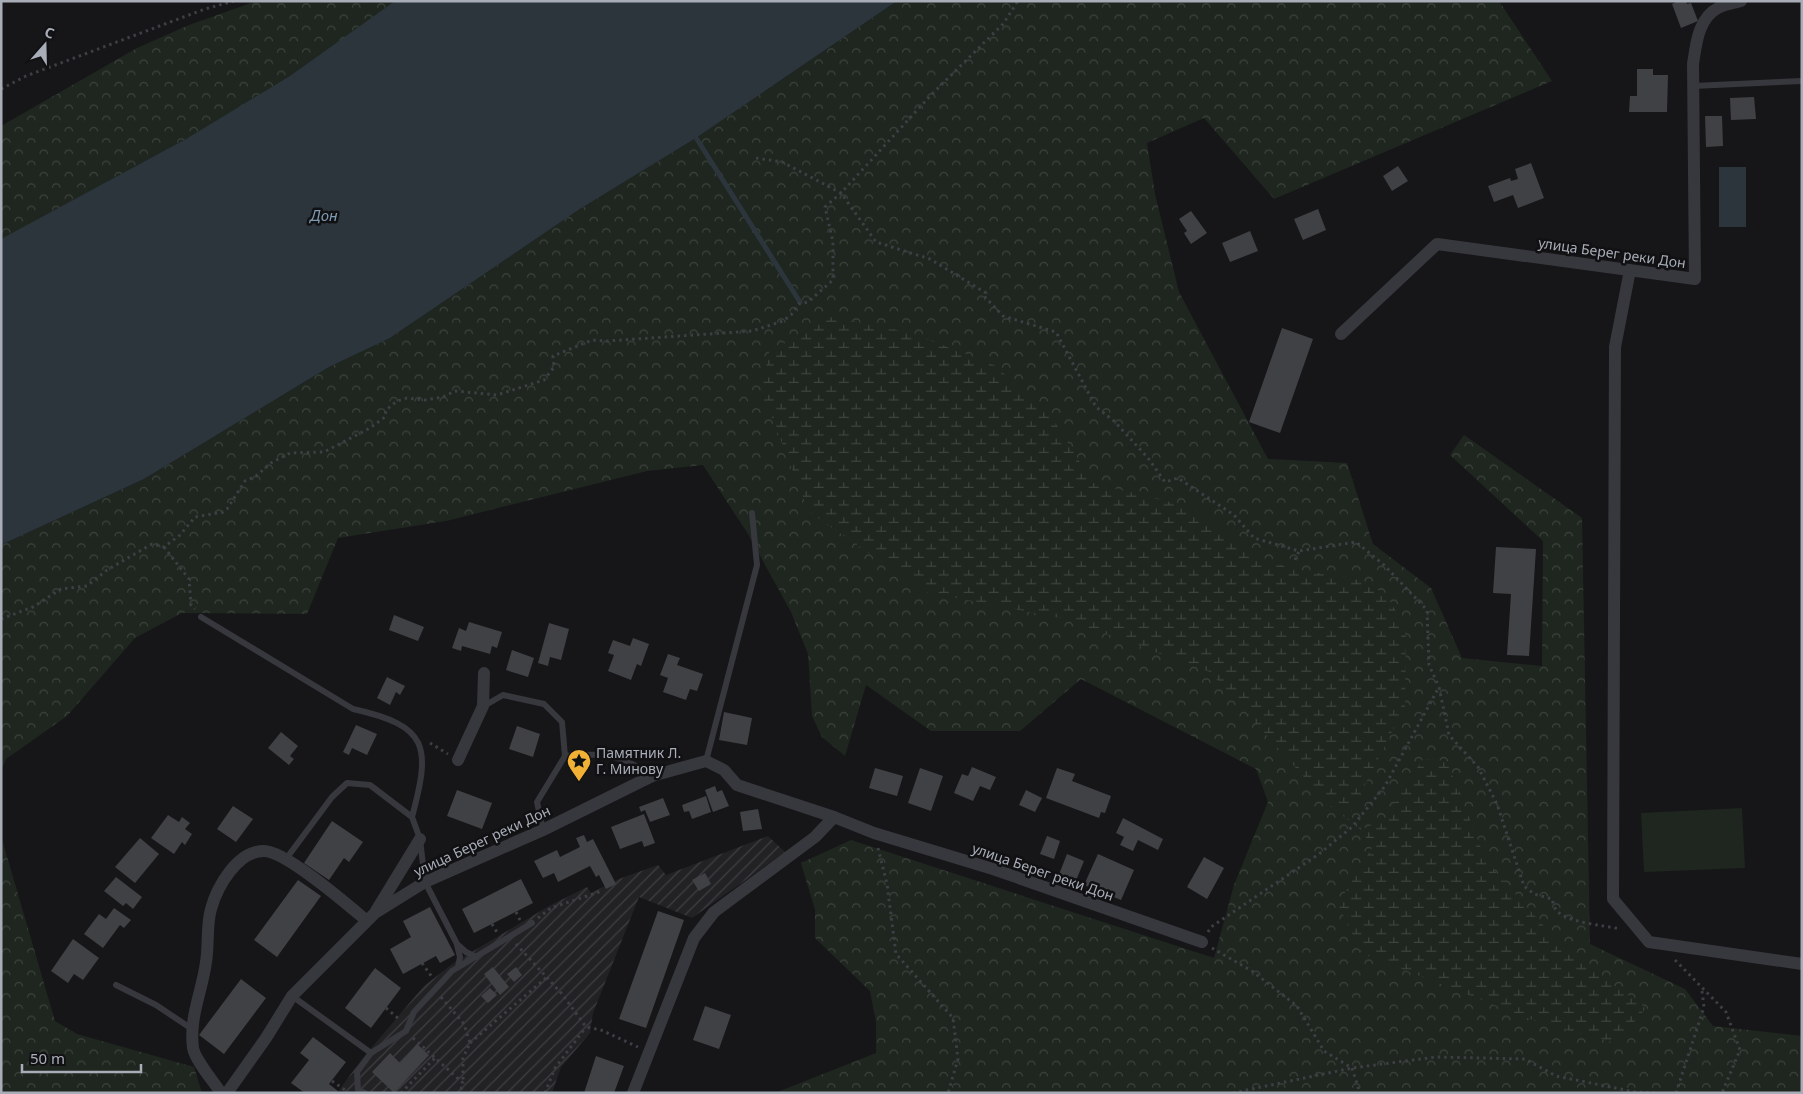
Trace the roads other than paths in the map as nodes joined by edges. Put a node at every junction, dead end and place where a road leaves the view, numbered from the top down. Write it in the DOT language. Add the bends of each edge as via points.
graph roads {
  1 [pos="1741,1"];
  2 [pos="1713,5"];
  3 [pos="1802,81"];
  4 [pos="1693,86"];
  5 [pos="1630,270"];
  6 [pos="1341,334"];
  7 [pos="752,513"];
  8 [pos="201,617"];
  9 [pos="484,673"];
  10 [pos="482,706"];
  11 [pos="565,756"];
  12 [pos="458,760"];
  13 [pos="706,761"];
  14 [pos="652,776"];
  15 [pos="412,817"];
  16 [pos="834,817"];
  17 [pos="543,830"];
  18 [pos="420,839"];
  19 [pos="286,859"];
  20 [pos="425,882"];
  21 [pos="371,917"];
  22 [pos="532,923"];
  23 [pos="1202,942"];
  24 [pos="456,944"];
  25 [pos="476,957"];
  26 [pos="1802,964"];
  27 [pos="458,967"];
  28 [pos="116,985"];
  29 [pos="292,996"];
  30 [pos="192,1030"];
  31 [pos="371,1053"];
  32 [pos="221,1093"];
  33 [pos="227,1093"];
  34 [pos="365,1093"];
  35 [pos="633,1093"];
  1 -- 2 [label="street, улица Берег реки Дон"];
  2 -- 4 [label="street, улица Берег реки Дон" via="1697,35"];
  3 -- 4 [label="lane"];
  4 -- 5 [label="street, улица Берег реки Дон" via="1695,279"];
  5 -- 6 [label="street, улица Берег реки Дон" via="1437,244"];
  5 -- 26 [label="street" via="1615,346 1613,899 1650,942"];
  7 -- 13 [label="lane" via="757,565"];
  8 -- 15 [label="lane" via="353,709 381,715 414,734 422,752 421,785"];
  9 -- 10 [label="street"];
  10 -- 11 [label="lane" via="503,695 544,704 562,722"];
  10 -- 12 [label="street"];
  11 -- 14 [label="lane" via="602,754 632,762"];
  11 -- 17 [label="lane" via="536,802"];
  13 -- 14 [label="street, улица Берег реки Дон"];
  13 -- 16 [label="street, улица Берег реки Дон" via="724,770 737,785"];
  14 -- 17 [label="street, улица Берег реки Дон"];
  15 -- 18 [label="lane"];
  15 -- 19 [label="lane" via="370,785 347,784 332,797"];
  16 -- 23 [label="street, улица Берег реки Дон"];
  16 -- 35 [label="street" via="815,837 714,912 694,938"];
  17 -- 20 [label="street, улица Берег реки Дон"];
  18 -- 20 [label="lane"];
  18 -- 21 [label="street"];
  19 -- 21 [label="street"];
  19 -- 30 [label="street" via="265,851 244,858 226,878 211,909 206,963"];
  20 -- 21 [label="street, улица Берег реки Дон"];
  20 -- 24 [label="lane"];
  21 -- 29 [label="street, улица Берег реки Дон"];
  22 -- 25 [label="lane"];
  24 -- 25 [label="lane"];
  24 -- 27 [label="lane" via="460,957"];
  25 -- 27 [label="lane"];
  27 -- 31 [label="lane" via="414,1012 407,1029"];
  28 -- 30 [label="lane" via="156,1005"];
  29 -- 31 [label="lane"];
  29 -- 33 [label="street, улица Берег реки Дон"];
  30 -- 32 [label="street" via="194,1050"];
  31 -- 34 [label="lane" via="357,1072 358,1090"];
}
